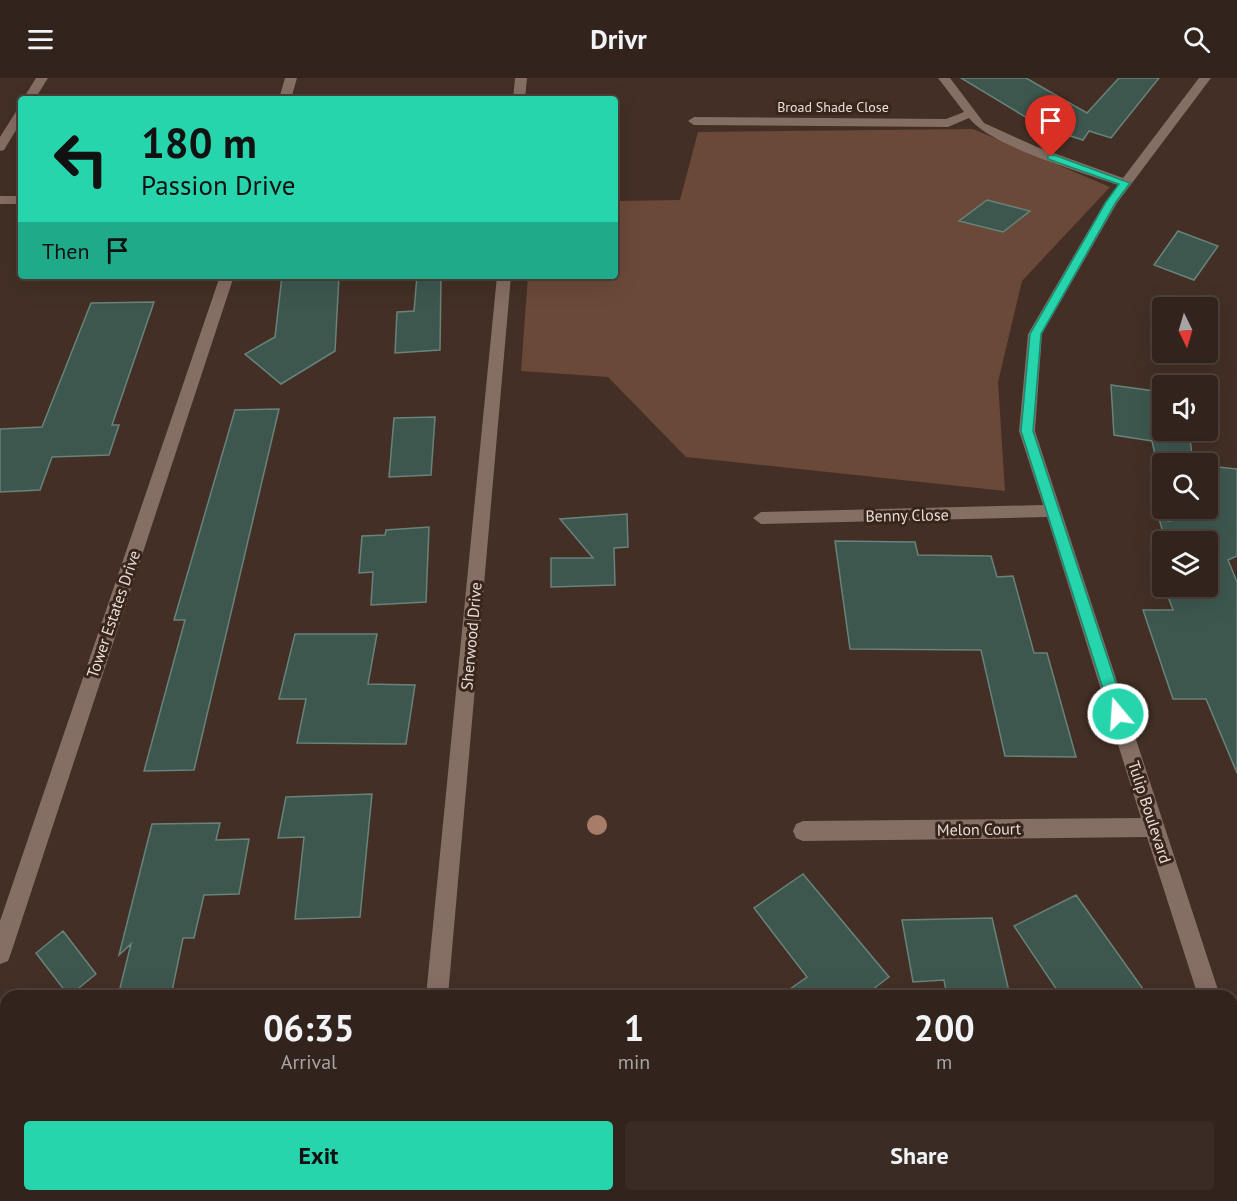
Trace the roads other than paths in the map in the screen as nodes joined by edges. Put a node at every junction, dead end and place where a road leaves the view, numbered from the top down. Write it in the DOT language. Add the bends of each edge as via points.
graph roads {
  1 [pos="42,78"];
  2 [pos="291,78"];
  3 [pos="521,78"];
  4 [pos="944,78"];
  5 [pos="1205,78"];
  6 [pos="31,96"];
  7 [pos="286,96"];
  8 [pos="519,96"];
  9 [pos="970,113"];
  10 [pos="18,117"];
  11 [pos="694,121"];
  12 [pos="0,147"];
  13 [pos="1125,183"];
  14 [pos="0,200"];
  15 [pos="18,200"];
  16 [pos="227,279"];
  17 [pos="504,279"];
  18 [pos="1053,511"];
  19 [pos="761,518"];
  20 [pos="1155,827"];
  21 [pos="803,831"];
  22 [pos="0,953"];
  23 [pos="438,990"];
  24 [pos="1207,990"];
  1 -- 6 [label="street"];
  2 -- 7 [label="street"];
  3 -- 8 [label="street"];
  4 -- 9 [label="street"];
  5 -- 13 [label="street, Tulip Boulevard"];
  9 -- 11 [label="street, Broad Shade Close" via="948,123"];
  9 -- 13 [label="street" via="980,125 1033,150"];
  10 -- 12 [label="street"];
  13 -- 18 [label="street, Tulip Boulevard" via="1035,334 1027,431"];
  14 -- 15 [label="street"];
  16 -- 22 [label="street, Tower Estates Drive"];
  17 -- 23 [label="street, Sherwood Drive"];
  18 -- 19 [label="street, Benny Close"];
  18 -- 20 [label="street, Tulip Boulevard"];
  20 -- 21 [label="street, Melon Court"];
  20 -- 24 [label="street, Tulip Boulevard"];
}
